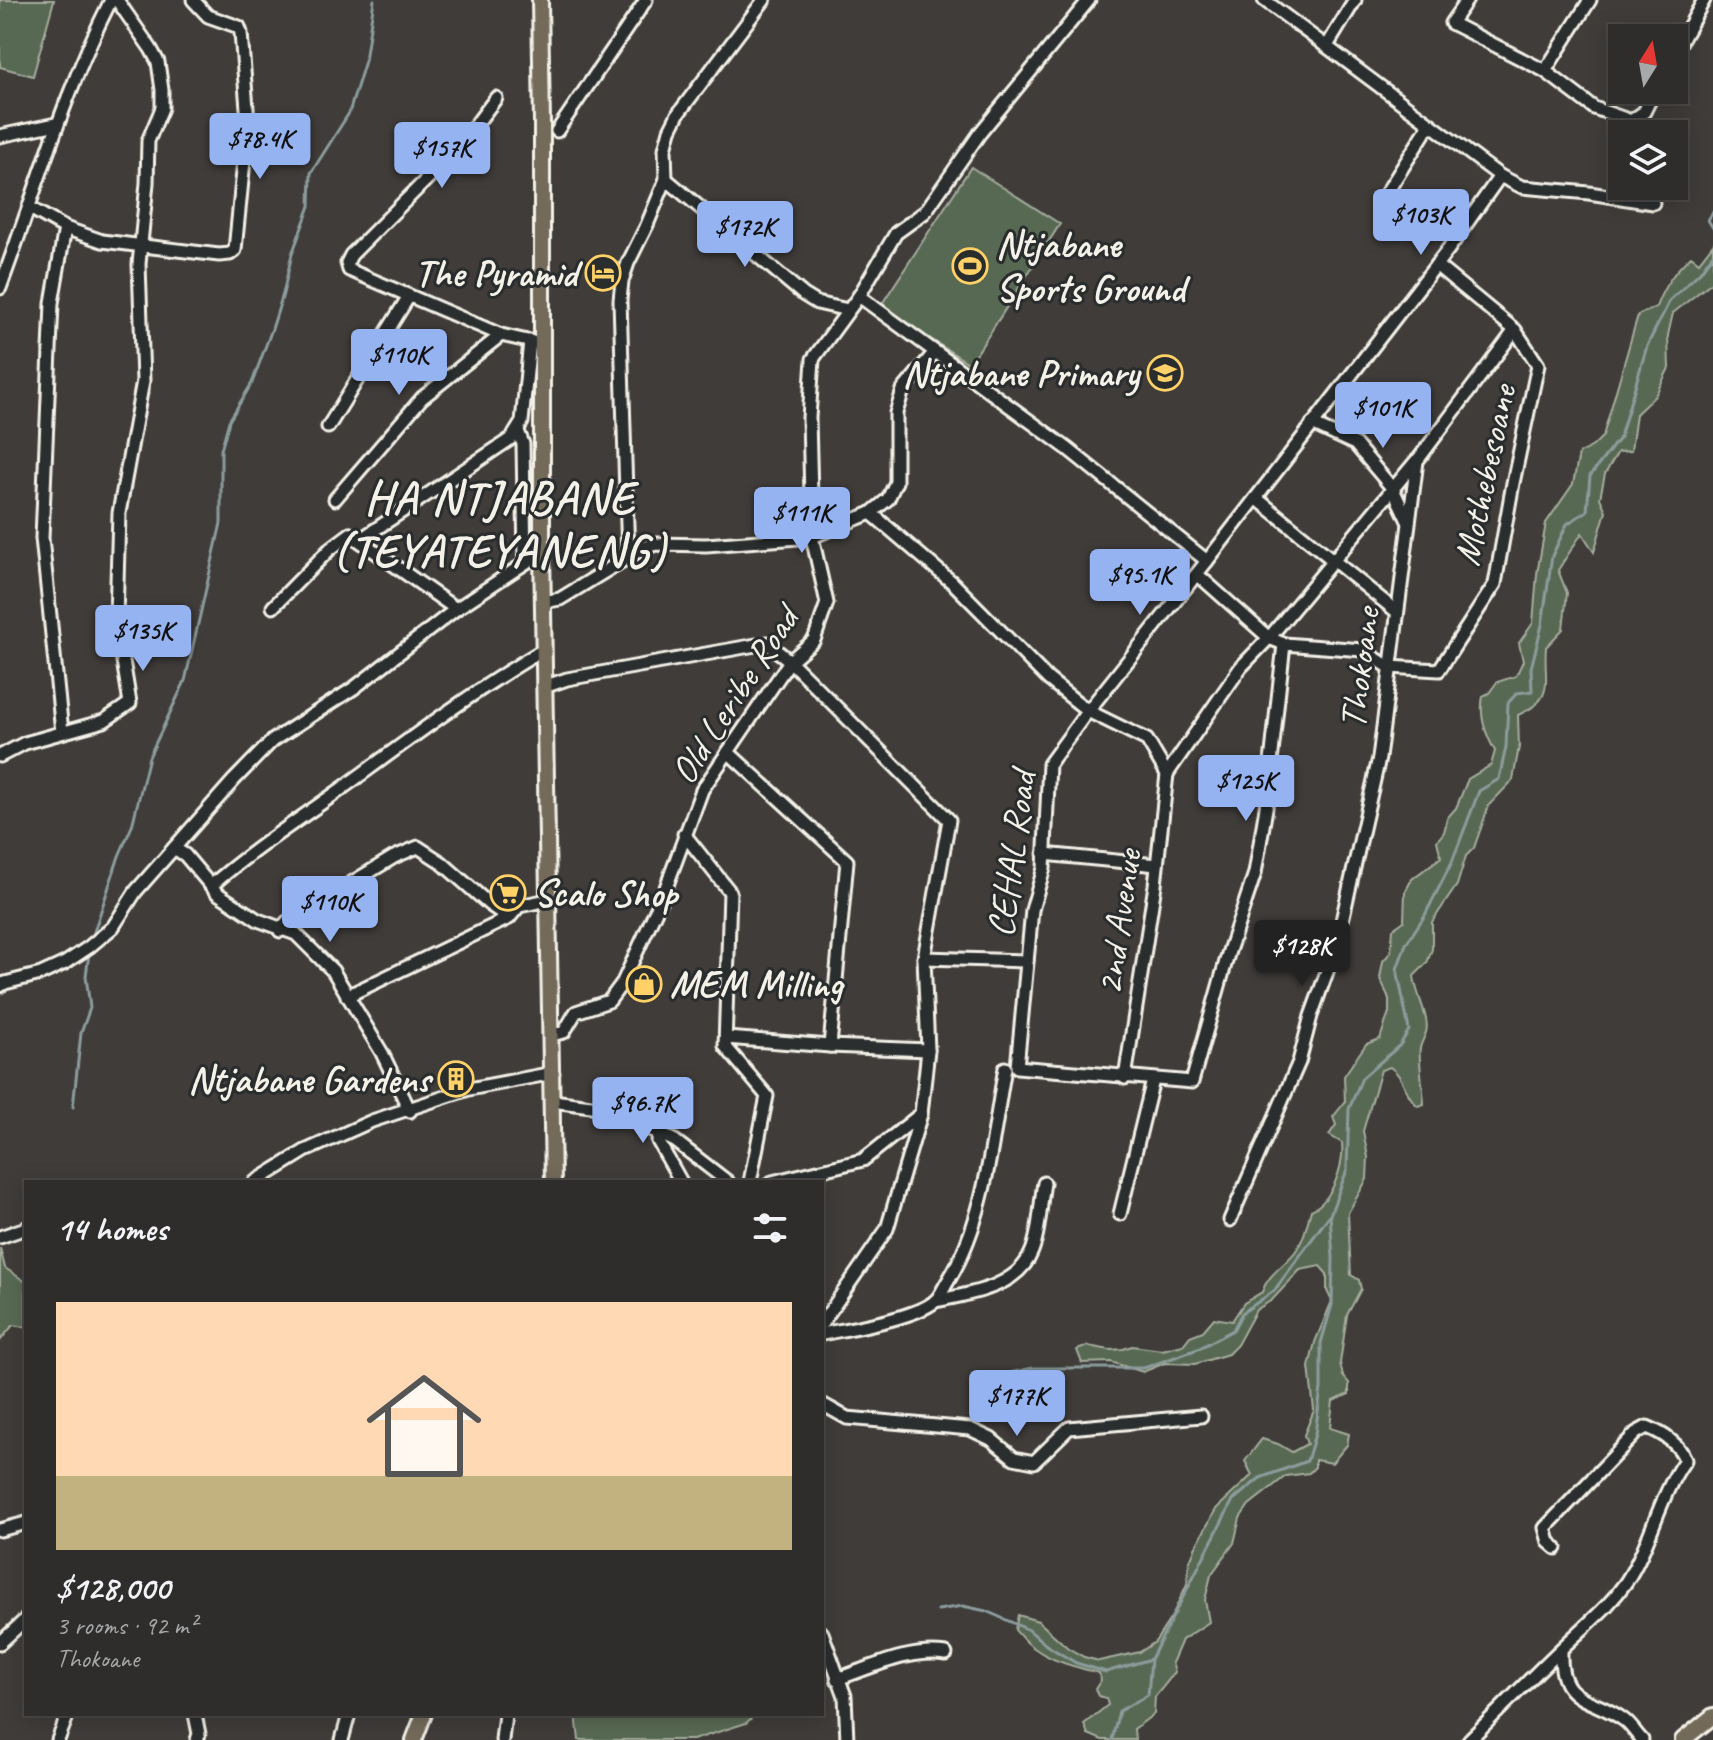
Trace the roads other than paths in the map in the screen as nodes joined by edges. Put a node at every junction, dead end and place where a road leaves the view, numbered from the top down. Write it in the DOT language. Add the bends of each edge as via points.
graph roads {
  1 [pos="100,0"];
  2 [pos="111,0"];
  3 [pos="117,0"];
  4 [pos="193,0"];
  5 [pos="540,0"];
  6 [pos="646,0"];
  7 [pos="764,0"];
  8 [pos="1089,0"];
  9 [pos="1264,0"];
  10 [pos="1355,0"];
  11 [pos="1467,0"];
  12 [pos="1590,0"];
  13 [pos="1704,0"];
  14 [pos="104,14"];
  15 [pos="1688,29"];
  16 [pos="1327,46"];
  17 [pos="1545,71"];
  18 [pos="496,98"];
  19 [pos="1648,104"];
  20 [pos="56,124"];
  21 [pos="1430,124"];
  22 [pos="557,131"];
  23 [pos="0,136"];
  24 [pos="1500,176"];
  25 [pos="666,179"];
  26 [pos="1382,200"];
  27 [pos="1653,203"];
  28 [pos="30,208"];
  29 [pos="65,228"];
  30 [pos="140,247"];
  31 [pos="1436,265"];
  32 [pos="0,288"];
  33 [pos="409,296"];
  34 [pos="859,296"];
  35 [pos="848,310"];
  36 [pos="1515,330"];
  37 [pos="501,335"];
  38 [pos="536,342"];
  39 [pos="934,353"];
  40 [pos="1312,424"];
  41 [pos="328,427"];
  42 [pos="518,431"];
  43 [pos="1417,461"];
  44 [pos="1393,489"];
  45 [pos="1256,498"];
  46 [pos="335,499"];
  47 [pos="871,513"];
  48 [pos="1408,522"];
  49 [pos="812,537"];
  50 [pos="361,539"];
  51 [pos="542,552"];
  52 [pos="628,557"];
  53 [pos="1334,560"];
  54 [pos="1207,561"];
  55 [pos="525,563"];
  56 [pos="1197,574"];
  57 [pos="543,602"];
  58 [pos="273,607"];
  59 [pos="456,609"];
  60 [pos="1396,611"];
  61 [pos="1269,638"];
  62 [pos="1284,644"];
  63 [pos="543,650"];
  64 [pos="790,661"];
  65 [pos="1389,667"];
  66 [pos="544,687"];
  67 [pos="1088,711"];
  68 [pos="62,732"];
  69 [pos="728,752"];
  70 [pos="0,756"];
  71 [pos="1167,774"];
  72 [pos="684,834"];
  73 [pos="174,848"];
  74 [pos="1044,854"];
  75 [pos="1157,865"];
  76 [pos="212,885"];
  77 [pos="548,900"];
  78 [pos="509,918"];
  79 [pos="280,931"];
  80 [pos="924,958"];
  81 [pos="1027,961"];
  82 [pos="0,986"];
  83 [pos="347,996"];
  84 [pos="551,1035"];
  85 [pos="726,1038"];
  86 [pos="830,1046"];
  87 [pos="928,1050"];
  88 [pos="1011,1068"];
  89 [pos="553,1073"];
  90 [pos="1125,1078"];
  91 [pos="1153,1080"];
  92 [pos="553,1101"];
  93 [pos="410,1111"];
  94 [pos="921,1114"];
  95 [pos="659,1133"];
  96 [pos="258,1180"];
  97 [pos="553,1180"];
  98 [pos="680,1180"];
  99 [pos="725,1180"];
  100 [pos="750,1180"];
  101 [pos="780,1180"];
  102 [pos="1044,1183"];
  103 [pos="1120,1214"];
  104 [pos="1230,1220"];
  105 [pos="24,1228"];
  106 [pos="2,1233"];
  107 [pos="935,1301"];
  108 [pos="824,1320"];
  109 [pos="824,1334"];
  110 [pos="824,1405"];
  111 [pos="1201,1416"];
  112 [pos="24,1524"];
  113 [pos="0,1530"];
  114 [pos="1556,1548"];
  115 [pos="24,1621"];
  116 [pos="824,1639"];
  117 [pos="0,1643"];
  118 [pos="1561,1651"];
  119 [pos="946,1654"];
  120 [pos="837,1679"];
  121 [pos="67,1716"];
  122 [pos="195,1716"];
  123 [pos="348,1716"];
  124 [pos="423,1716"];
  125 [pos="505,1716"];
  126 [pos="1713,1716"];
  127 [pos="58,1740"];
  128 [pos="197,1740"];
  129 [pos="342,1740"];
  130 [pos="414,1740"];
  131 [pos="502,1740"];
  132 [pos="847,1740"];
  133 [pos="1469,1740"];
  134 [pos="1642,1740"];
  135 [pos="1683,1740"];
  1 -- 14 [label="street"];
  2 -- 14 [label="street"];
  3 -- 30 [label="street" via="158,62 162,90 162,108 148,141"];
  4 -- 30 [label="street" via="208,16 239,27 241,33 248,121 238,238 230,254"];
  5 -- 38 [label="main road"];
  6 -- 22 [label="street"];
  7 -- 25 [label="street" via="678,114 665,149"];
  8 -- 34 [label="street, Old Leribe Road" via="980,133 925,212 896,233"];
  9 -- 16 [label="street"];
  10 -- 16 [label="street"];
  11 -- 17 [label="street" via="1451,23"];
  12 -- 17 [label="street"];
  13 -- 15 [label="street"];
  14 -- 20 [label="street"];
  16 -- 21 [label="street"];
  17 -- 19 [label="street" via="1594,108 1631,121"];
  18 -- 33 [label="street" via="468,135 349,258 349,270"];
  20 -- 23 [label="street"];
  20 -- 28 [label="street"];
  21 -- 24 [label="street"];
  21 -- 26 [label="street"];
  24 -- 27 [label="street" via="1522,187"];
  24 -- 31 [label="street"];
  25 -- 35 [label="street" via="804,295"];
  25 -- 52 [label="street" via="628,263 620,300"];
  28 -- 29 [label="street"];
  28 -- 32 [label="street"];
  29 -- 30 [label="street"];
  29 -- 68 [label="street" via="52,303 42,538"];
  30 -- 68 [label="street" via="143,381 120,500 116,579 119,642 130,703 104,721"];
  31 -- 36 [label="street"];
  31 -- 40 [label="street"];
  33 -- 37 [label="street"];
  33 -- 41 [label="street"];
  34 -- 35 [label="street, Old Leribe Road"];
  34 -- 39 [label="street"];
  35 -- 49 [label="street, Old Leribe Road" via="813,359"];
  36 -- 43 [label="street, Thokoane"];
  36 -- 65 [label="street, Mothebesoane" via="1538,365 1495,584 1439,670"];
  37 -- 38 [label="street"];
  37 -- 46 [label="street" via="422,398"];
  38 -- 42 [label="street"];
  38 -- 51 [label="main road"];
  39 -- 47 [label="street" via="903,390 896,413 896,482 888,499"];
  39 -- 54 [label="street" via="1068,449"];
  40 -- 44 [label="street" via="1355,444"];
  40 -- 45 [label="street"];
  42 -- 50 [label="street"];
  42 -- 55 [label="street" via="523,444"];
  43 -- 44 [label="street, 2nd Avenue"];
  43 -- 48 [label="street, Thokoane"];
  44 -- 48 [label="street"];
  44 -- 53 [label="street, 2nd Avenue"];
  45 -- 53 [label="street"];
  45 -- 54 [label="street"];
  47 -- 49 [label="street"];
  47 -- 67 [label="street"];
  48 -- 60 [label="street, Thokoane"];
  49 -- 52 [label="street" via="657,544"];
  49 -- 64 [label="street, Old Leribe Road" via="827,603 814,640"];
  50 -- 58 [label="street" via="350,534 330,549"];
  50 -- 59 [label="street"];
  51 -- 55 [label="street"];
  51 -- 57 [label="main road"];
  52 -- 57 [label="street" via="560,599"];
  53 -- 60 [label="street"];
  53 -- 61 [label="street, 2nd Avenue"];
  54 -- 56 [label="street, CEHAL Road"];
  55 -- 59 [label="street"];
  56 -- 61 [label="street"];
  56 -- 67 [label="street, CEHAL Road"];
  57 -- 63 [label="main road"];
  59 -- 73 [label="street" via="354,688 272,741"];
  60 -- 65 [label="street, Thokoane"];
  61 -- 62 [label="street"];
  61 -- 71 [label="street, 2nd Avenue" via="1241,667"];
  62 -- 65 [label="street" via="1363,650"];
  62 -- 91 [label="street" via="1255,873 1192,1082"];
  63 -- 66 [label="main road"];
  63 -- 76 [label="street" via="436,718"];
  64 -- 66 [label="street" via="767,643"];
  64 -- 69 [label="street, Old Leribe Road"];
  64 -- 80 [label="street" via="949,820"];
  65 -- 104 [label="street, Thokoane" via="1379,758 1336,947 1299,1062"];
  66 -- 77 [label="main road"];
  67 -- 71 [label="street" via="1147,740"];
  67 -- 74 [label="street, CEHAL Road" via="1049,764"];
  68 -- 70 [label="street"];
  69 -- 72 [label="street, Old Leribe Road" via="702,790"];
  69 -- 86 [label="street" via="847,861"];
  71 -- 75 [label="street, 2nd Avenue"];
  72 -- 84 [label="street, Old Leribe Road" via="623,982 609,1001 576,1012 564,1032"];
  72 -- 85 [label="street" via="730,892"];
  73 -- 76 [label="street"];
  73 -- 82 [label="street" via="113,927 89,947 41,974"];
  74 -- 75 [label="street"];
  74 -- 81 [label="street, CEHAL Road"];
  75 -- 90 [label="street, 2nd Avenue"];
  76 -- 79 [label="street" via="233,905"];
  77 -- 78 [label="street" via="519,906"];
  77 -- 84 [label="main road"];
  78 -- 79 [label="street" via="418,847 287,922"];
  78 -- 83 [label="street"];
  79 -- 83 [label="street" via="296,934 333,971"];
  80 -- 81 [label="street"];
  80 -- 87 [label="street"];
  81 -- 88 [label="street, CEHAL Road"];
  83 -- 93 [label="street"];
  84 -- 89 [label="main road"];
  85 -- 86 [label="street"];
  85 -- 100 [label="street" via="734,1060 767,1096"];
  86 -- 87 [label="street"];
  87 -- 94 [label="street"];
  88 -- 90 [label="street"];
  88 -- 107 [label="street, CEHAL Road" via="973,1222 957,1266"];
  89 -- 92 [label="main road"];
  89 -- 93 [label="street" via="469,1089"];
  90 -- 91 [label="street"];
  91 -- 103 [label="street"];
  92 -- 95 [label="street" via="606,1108"];
  92 -- 97 [label="main road"];
  93 -- 96 [label="street" via="372,1121 305,1151"];
  94 -- 101 [label="street" via="863,1160"];
  94 -- 108 [label="street" via="887,1229"];
  95 -- 98 [label="street" via="658,1141"];
  95 -- 99 [label="street"];
  102 -- 107 [label="street" via="1032,1253 1017,1272 990,1289"];
  105 -- 106 [label="street"];
  107 -- 109 [label="street" via="897,1318"];
  110 -- 111 [label="street" via="847,1418 970,1429 1014,1458 1034,1462 1069,1428"];
  112 -- 113 [label="street"];
  114 -- 118 [label="street" via="1545,1528 1636,1433 1647,1427 1682,1452 1685,1460 1626,1582"];
  115 -- 117 [label="street"];
  116 -- 120 [label="street"];
  118 -- 133 [label="street"];
  118 -- 134 [label="street" via="1560,1670 1567,1687 1581,1700 1626,1721"];
  119 -- 120 [label="street" via="896,1659"];
  120 -- 132 [label="street" via="845,1696"];
  121 -- 127 [label="street"];
  122 -- 128 [label="street"];
  123 -- 129 [label="street"];
  124 -- 130 [label="main road"];
  125 -- 131 [label="street"];
  126 -- 135 [label="main road"];
}
